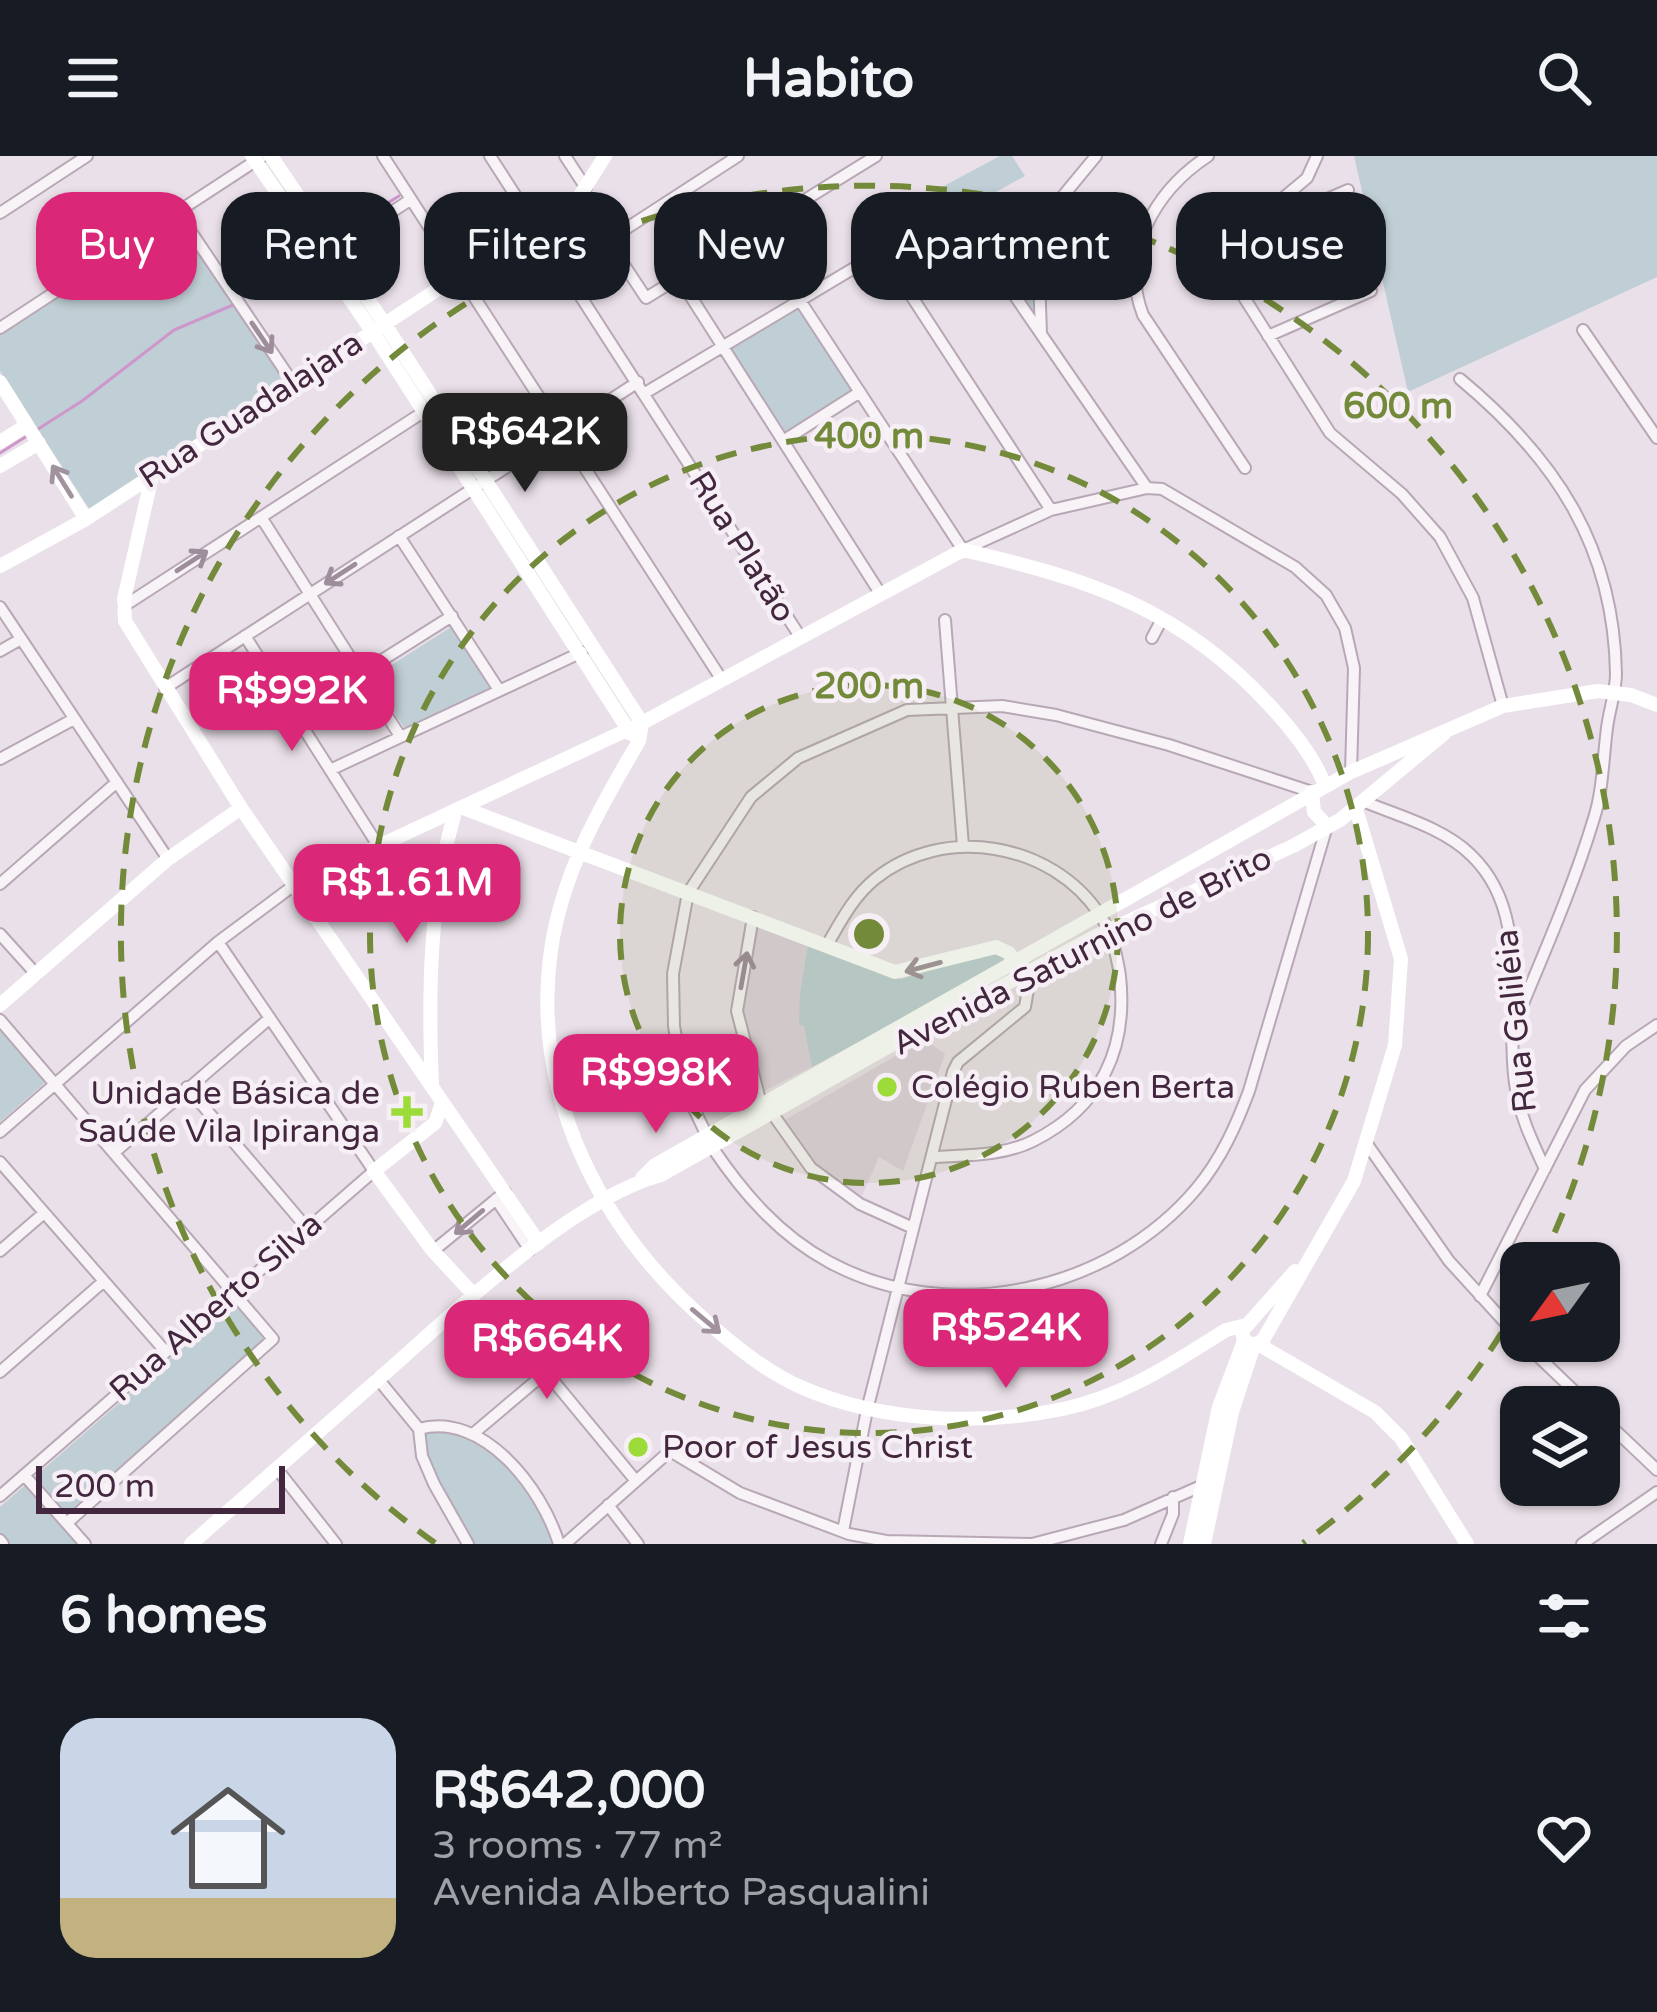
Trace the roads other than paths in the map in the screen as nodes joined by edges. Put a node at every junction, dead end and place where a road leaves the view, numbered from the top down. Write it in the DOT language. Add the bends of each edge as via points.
graph roads {
  1 [pos="87,156"];
  2 [pos="382,156"];
  3 [pos="490,156"];
  4 [pos="565,156"];
  5 [pos="605,156"];
  6 [pos="738,156"];
  7 [pos="876,156"];
  8 [pos="1208,156"];
  9 [pos="1317,156"];
  10 [pos="260,157"];
  11 [pos="1093,164"];
  12 [pos="1348,190"];
  13 [pos="284,192"];
  14 [pos="513,192"];
  15 [pos="582,192"];
  16 [pos="818,192"];
  17 [pos="1291,192"];
  18 [pos="1343,192"];
  19 [pos="197,198"];
  20 [pos="410,200"];
  21 [pos="400,206"];
  22 [pos="0,213"];
  23 [pos="424,221"];
  24 [pos="630,226"];
  25 [pos="197,240"];
  26 [pos="221,276"];
  27 [pos="630,276"];
  28 [pos="654,293"];
  29 [pos="424,296"];
  30 [pos="42,300"];
  31 [pos="237,300"];
  32 [pos="359,300"];
  33 [pos="476,300"];
  34 [pos="584,300"];
  35 [pos="694,300"];
  36 [pos="797,300"];
  37 [pos="800,300"];
  38 [pos="913,300"];
  39 [pos="1017,300"];
  40 [pos="1246,300"];
  41 [pos="1350,300"];
  42 [pos="378,327"];
  43 [pos="0,328"];
  44 [pos="1583,330"];
  45 [pos="1041,334"];
  46 [pos="1268,336"];
  47 [pos="724,346"];
  48 [pos="1460,379"];
  49 [pos="0,382"];
  50 [pos="293,383"];
  51 [pos="641,387"];
  52 [pos="860,392"];
  53 [pos="430,408"];
  54 [pos="562,432"];
  55 [pos="33,434"];
  56 [pos="1657,438"];
  57 [pos="783,441"];
  58 [pos="0,442"];
  59 [pos="0,466"];
  60 [pos="1245,468"];
  61 [pos="152,476"];
  62 [pos="480,485"];
  63 [pos="1148,488"];
  64 [pos="124,494"];
  65 [pos="1051,510"];
  66 [pos="261,517"];
  67 [pos="86,519"];
  68 [pos="142,519"];
  69 [pos="399,536"];
  70 [pos="963,550"];
  71 [pos="0,566"];
  72 [pos="880,593"];
  73 [pos="310,594"];
  74 [pos="124,606"];
  75 [pos="0,607"];
  76 [pos="452,616"];
  77 [pos="1162,619"];
  78 [pos="945,620"];
  79 [pos="799,635"];
  80 [pos="245,636"];
  81 [pos="1152,638"];
  82 [pos="21,639"];
  83 [pos="586,650"];
  84 [pos="0,651"];
  85 [pos="360,674"];
  86 [pos="722,680"];
  87 [pos="165,688"];
  88 [pos="499,690"];
  89 [pos="1613,692"];
  90 [pos="1657,705"];
  91 [pos="952,706"];
  92 [pos="1503,706"];
  93 [pos="74,719"];
  94 [pos="636,732"];
  95 [pos="1446,732"];
  96 [pos="400,736"];
  97 [pos="0,759"];
  98 [pos="329,770"];
  99 [pos="1351,772"];
  100 [pos="117,782"];
  101 [pos="1319,789"];
  102 [pos="1360,805"];
  103 [pos="241,808"];
  104 [pos="459,810"];
  105 [pos="1333,823"];
  106 [pos="963,846"];
  107 [pos="379,848"];
  108 [pos="578,850"];
  109 [pos="1370,852"];
  110 [pos="168,859"];
  111 [pos="0,884"];
  112 [pos="293,886"];
  113 [pos="688,893"];
  114 [pos="753,917"];
  115 [pos="1104,923"];
  116 [pos="0,934"];
  117 [pos="218,942"];
  118 [pos="826,945"];
  119 [pos="1018,969"];
  120 [pos="36,974"];
  121 [pos="0,1004"];
  122 [pos="270,1018"];
  123 [pos="0,1020"];
  124 [pos="1515,1023"];
  125 [pos="1657,1025"];
  126 [pos="57,1084"];
  127 [pos="187,1087"];
  128 [pos="432,1088"];
  129 [pos="442,1102"];
  130 [pos="766,1112"];
  131 [pos="455,1121"];
  132 [pos="435,1123"];
  133 [pos="0,1132"];
  134 [pos="710,1141"];
  135 [pos="1367,1144"];
  136 [pos="116,1151"];
  137 [pos="934,1157"];
  138 [pos="0,1162"];
  139 [pos="1544,1169"];
  140 [pos="374,1172"];
  141 [pos="500,1196"];
  142 [pos="603,1201"];
  143 [pos="1339,1209"];
  144 [pos="44,1213"];
  145 [pos="306,1227"];
  146 [pos="913,1228"];
  147 [pos="535,1246"];
  148 [pos="0,1251"];
  149 [pos="433,1251"];
  150 [pos="104,1281"];
  151 [pos="900,1289"];
  152 [pos="234,1290"];
  153 [pos="474,1295"];
  154 [pos="1480,1296"];
  155 [pos="1266,1303"];
  156 [pos="1500,1317"];
  157 [pos="1224,1332"];
  158 [pos="589,1336"];
  159 [pos="1253,1338"];
  160 [pos="165,1351"];
  161 [pos="1544,1362"];
  162 [pos="0,1372"];
  163 [pos="546,1372"];
  164 [pos="378,1379"];
  165 [pos="1569,1386"];
  166 [pos="867,1410"];
  167 [pos="418,1429"];
  168 [pos="474,1433"];
  169 [pos="1620,1435"];
  170 [pos="277,1469"];
  171 [pos="1657,1470"];
  172 [pos="24,1474"];
  173 [pos="636,1481"];
  174 [pos="1201,1486"];
  175 [pos="1657,1492"];
  176 [pos="1,1494"];
  177 [pos="1173,1497"];
  178 [pos="608,1505"];
  179 [pos="67,1523"];
  180 [pos="848,1536"];
  181 [pos="201,1541"];
  182 [pos="461,1542"];
  183 [pos="85,1544"];
  184 [pos="336,1544"];
  185 [pos="562,1544"];
  186 [pos="638,1544"];
  187 [pos="1161,1544"];
  188 [pos="1190,1544"];
  189 [pos="1204,1544"];
  190 [pos="1467,1544"];
  191 [pos="1582,1544"];
  1 -- 22 [label="street"];
  2 -- 20 [label="street"];
  3 -- 14 [label="street, Rua Platão"];
  4 -- 15 [label="street"];
  5 -- 15 [label="main road, Rua Guadalajara"];
  6 -- 24 [label="street"];
  7 -- 16 [label="street"];
  8 -- 60 [label="street" via="1168,191 1140,237 1136,295"];
  9 -- 17 [label="street"];
  10 -- 13 [label="main road"];
  10 -- 19 [label="street"];
  11 -- 45 [label="street" via="1058,202 1043,238"];
  12 -- 18 [label="street"];
  20 -- 21 [label="street"];
  20 -- 23 [label="street"];
  25 -- 26 [label="street"];
  27 -- 28 [label="street" via="645,298"];
  29 -- 42 [label="main road, Rua Guadalajara"];
  30 -- 43 [label="street"];
  31 -- 50 [label="street, one-way"];
  32 -- 42 [label="main road"];
  33 -- 54 [label="street"];
  34 -- 51 [label="street, Rua Platão"];
  35 -- 47 [label="street"];
  36 -- 47 [label="street"];
  37 -- 52 [label="street"];
  38 -- 65 [label="street"];
  39 -- 45 [label="street"];
  40 -- 46 [label="street"];
  41 -- 46 [label="street"];
  42 -- 50 [label="main road, Rua Guadalajara"];
  42 -- 53 [label="main road"];
  44 -- 56 [label="street"];
  45 -- 63 [label="street"];
  46 -- 92 [label="street" via="1330,433 1440,537 1473,598"];
  47 -- 51 [label="street"];
  47 -- 57 [label="street"];
  48 -- 89 [label="street" via="1502,414 1574,505 1609,598"];
  49 -- 55 [label="main road"];
  50 -- 61 [label="main road, Rua Guadalajara"];
  51 -- 54 [label="street"];
  51 -- 79 [label="street, Rua Platão"];
  52 -- 57 [label="street"];
  52 -- 70 [label="street"];
  53 -- 62 [label="main road"];
  53 -- 66 [label="street"];
  54 -- 62 [label="street"];
  54 -- 86 [label="street"];
  55 -- 58 [label="main road"];
  55 -- 59 [label="main road"];
  67 -- 55 [label="main road, one-way"];
  57 -- 72 [label="street"];
  61 -- 64 [label="main road, Rua Guadalajara"];
  61 -- 68 [label="main road"];
  62 -- 69 [label="street"];
  62 -- 83 [label="main road"];
  63 -- 65 [label="street"];
  63 -- 99 [label="street" via="1294,567 1325,595 1345,628 1354,668"];
  64 -- 67 [label="main road, Rua Guadalajara"];
  64 -- 68 [label="main road"];
  65 -- 70 [label="street"];
  66 -- 73 [label="street"];
  74 -- 66 [label="street, one-way"];
  67 -- 71 [label="main road, Rua Guadalajara"];
  68 -- 74 [label="main road"];
  69 -- 73 [label="street, one-way"];
  69 -- 76 [label="street"];
  70 -- 72 [label="main road"];
  70 -- 77 [label="main road" via="1062,574"];
  72 -- 79 [label="main road"];
  73 -- 80 [label="street"];
  73 -- 85 [label="street"];
  74 -- 87 [label="main road"];
  75 -- 82 [label="street"];
  76 -- 85 [label="street"];
  76 -- 88 [label="street"];
  77 -- 81 [label="street"];
  77 -- 101 [label="main road" via="1241,675 1291,730"];
  78 -- 91 [label="street"];
  79 -- 86 [label="main road"];
  80 -- 87 [label="street"];
  80 -- 98 [label="street"];
  82 -- 84 [label="street"];
  82 -- 93 [label="street"];
  83 -- 88 [label="street"];
  83 -- 94 [label="main road"];
  85 -- 96 [label="street"];
  86 -- 94 [label="main road"];
  87 -- 103 [label="main road"];
  88 -- 96 [label="street"];
  89 -- 90 [label="main road, Avenida Saturnino de Brito"];
  89 -- 92 [label="main road, Avenida Saturnino de Brito"];
  89 -- 124 [label="street" via="1596,813"];
  91 -- 101 [label="street" via="1056,716"];
  91 -- 106 [label="street"];
  91 -- 113 [label="street" via="907,710 784,766 752,796"];
  92 -- 95 [label="main road, Avenida Saturnino de Brito"];
  93 -- 97 [label="street"];
  93 -- 100 [label="street"];
  94 -- 104 [label="main road"];
  94 -- 108 [label="main road"];
  95 -- 99 [label="main road, Avenida Saturnino de Brito"];
  95 -- 102 [label="main road, Avenida Saturnino de Brito"];
  96 -- 98 [label="street"];
  98 -- 107 [label="street"];
  99 -- 101 [label="main road, Avenida Saturnino de Brito"];
  99 -- 102 [label="main road"];
  100 -- 110 [label="street"];
  100 -- 111 [label="street"];
  101 -- 105 [label="main road" via="1315,812"];
  101 -- 115 [label="main road, Avenida Saturnino de Brito"];
  102 -- 105 [label="main road, Avenida Saturnino de Brito"];
  102 -- 109 [label="main road"];
  102 -- 124 [label="street, Rua Galiléia" via="1452,839 1491,878 1509,930"];
  103 -- 110 [label="main road"];
  103 -- 112 [label="main road"];
  104 -- 107 [label="main road"];
  104 -- 108 [label="main road"];
  104 -- 128 [label="main road" via="442,868 428,981"];
  105 -- 109 [label="main road" via="1355,829"];
  105 -- 115 [label="main road, Avenida Saturnino de Brito"];
  105 -- 151 [label="street" via="1249,1091 1217,1161 1186,1200 1120,1252 1057,1282 977,1294"];
  106 -- 115 [label="street" via="993,846 1035,862 1072,884"];
  106 -- 118 [label="street" via="911,857 877,877"];
  107 -- 112 [label="main road"];
  108 -- 113 [label="main road"];
  108 -- 142 [label="main road" via="551,948 549,1022 562,1108"];
  109 -- 135 [label="main road" via="1401,958 1394,1045"];
  110 -- 120 [label="main road"];
  112 -- 117 [label="street"];
  112 -- 128 [label="main road"];
  113 -- 114 [label="main road"];
  113 -- 134 [label="street" via="673,974 674,1026 685,1090"];
  114 -- 118 [label="main road"];
  130 -- 114 [label="street, one-way" via="737,1012"];
  115 -- 119 [label="main road, Avenida Saturnino de Brito"];
  115 -- 137 [label="street" via="1123,1007 1119,1046 1100,1084 1033,1141"];
  116 -- 120 [label="street"];
  117 -- 122 [label="street"];
  117 -- 126 [label="street"];
  119 -- 118 [label="main road, one-way" via="996,947 902,973"];
  119 -- 130 [label="main road, Avenida Saturnino de Brito"];
  119 -- 137 [label="street" via="1028,989 1025,1007 955,1067"];
  120 -- 121 [label="main road"];
  122 -- 127 [label="street"];
  122 -- 140 [label="street"];
  123 -- 126 [label="street"];
  124 -- 139 [label="street, Rua Galiléia" via="1515,1085"];
  125 -- 139 [label="street" via="1595,1076"];
  126 -- 133 [label="street"];
  126 -- 136 [label="street"];
  127 -- 136 [label="street"];
  127 -- 145 [label="street"];
  128 -- 129 [label="main road"];
  129 -- 131 [label="main road"];
  129 -- 132 [label="main road"];
  130 -- 134 [label="main road, Avenida Saturnino de Brito"];
  130 -- 146 [label="street" via="811,1168 860,1204"];
  131 -- 132 [label="main road"];
  131 -- 141 [label="main road"];
  132 -- 140 [label="main road, Rua Alberto Silva"];
  134 -- 142 [label="main road, Avenida Saturnino de Brito"];
  134 -- 151 [label="street" via="750,1199 791,1237 829,1262"];
  135 -- 143 [label="main road"];
  135 -- 154 [label="street"];
  136 -- 152 [label="street"];
  137 -- 146 [label="street"];
  138 -- 144 [label="street"];
  139 -- 154 [label="street"];
  140 -- 145 [label="street, Rua Alberto Silva"];
  140 -- 149 [label="main road"];
  141 -- 147 [label="main road"];
  141 -- 149 [label="street, one-way"];
  142 -- 147 [label="main road, Avenida Saturnino de Brito"];
  142 -- 166 [label="main road, one-way" via="669,1289 744,1353 796,1385"];
  143 -- 155 [label="main road"];
  143 -- 159 [label="main road"];
  144 -- 148 [label="street"];
  144 -- 150 [label="street"];
  145 -- 152 [label="street, Rua Alberto Silva"];
  146 -- 151 [label="street"];
  147 -- 153 [label="main road, Avenida Saturnino de Brito"];
  149 -- 153 [label="main road"];
  150 -- 160 [label="street"];
  150 -- 162 [label="street"];
  151 -- 166 [label="street"];
  152 -- 160 [label="street, Rua Alberto Silva"];
  152 -- 179 [label="street" via="272,1334 270,1345"];
  153 -- 164 [label="main road, Avenida Saturnino de Brito"];
  154 -- 156 [label="street"];
  155 -- 157 [label="main road"];
  155 -- 159 [label="main road"];
  157 -- 159 [label="main road"];
  157 -- 166 [label="main road" via="1133,1387 1061,1409 979,1419"];
  158 -- 163 [label="street"];
  159 -- 174 [label="main road" via="1220,1407"];
  159 -- 189 [label="main road"];
  159 -- 190 [label="main road" via="1375,1412 1401,1438"];
  160 -- 172 [label="street, Rua Alberto Silva"];
  161 -- 165 [label="street"];
  163 -- 168 [label="street"];
  163 -- 173 [label="street"];
  164 -- 167 [label="street"];
  164 -- 170 [label="main road, Avenida Saturnino de Brito"];
  166 -- 180 [label="street"];
  167 -- 168 [label="street" via="444,1423"];
  167 -- 182 [label="street"];
  168 -- 185 [label="street" via="523,1476"];
  169 -- 171 [label="street"];
  170 -- 181 [label="main road, Avenida Saturnino de Brito"];
  170 -- 184 [label="street"];
  172 -- 176 [label="street, Rua Alberto Silva"];
  172 -- 179 [label="street"];
  173 -- 178 [label="street"];
  173 -- 180 [label="street" via="670,1450 740,1493"];
  174 -- 177 [label="street"];
  174 -- 188 [label="main road"];
  175 -- 191 [label="street"];
  177 -- 180 [label="street" via="1124,1520 1032,1544"];
  177 -- 187 [label="street"];
  178 -- 185 [label="street"];
  178 -- 186 [label="street"];
  179 -- 183 [label="street"];
}
